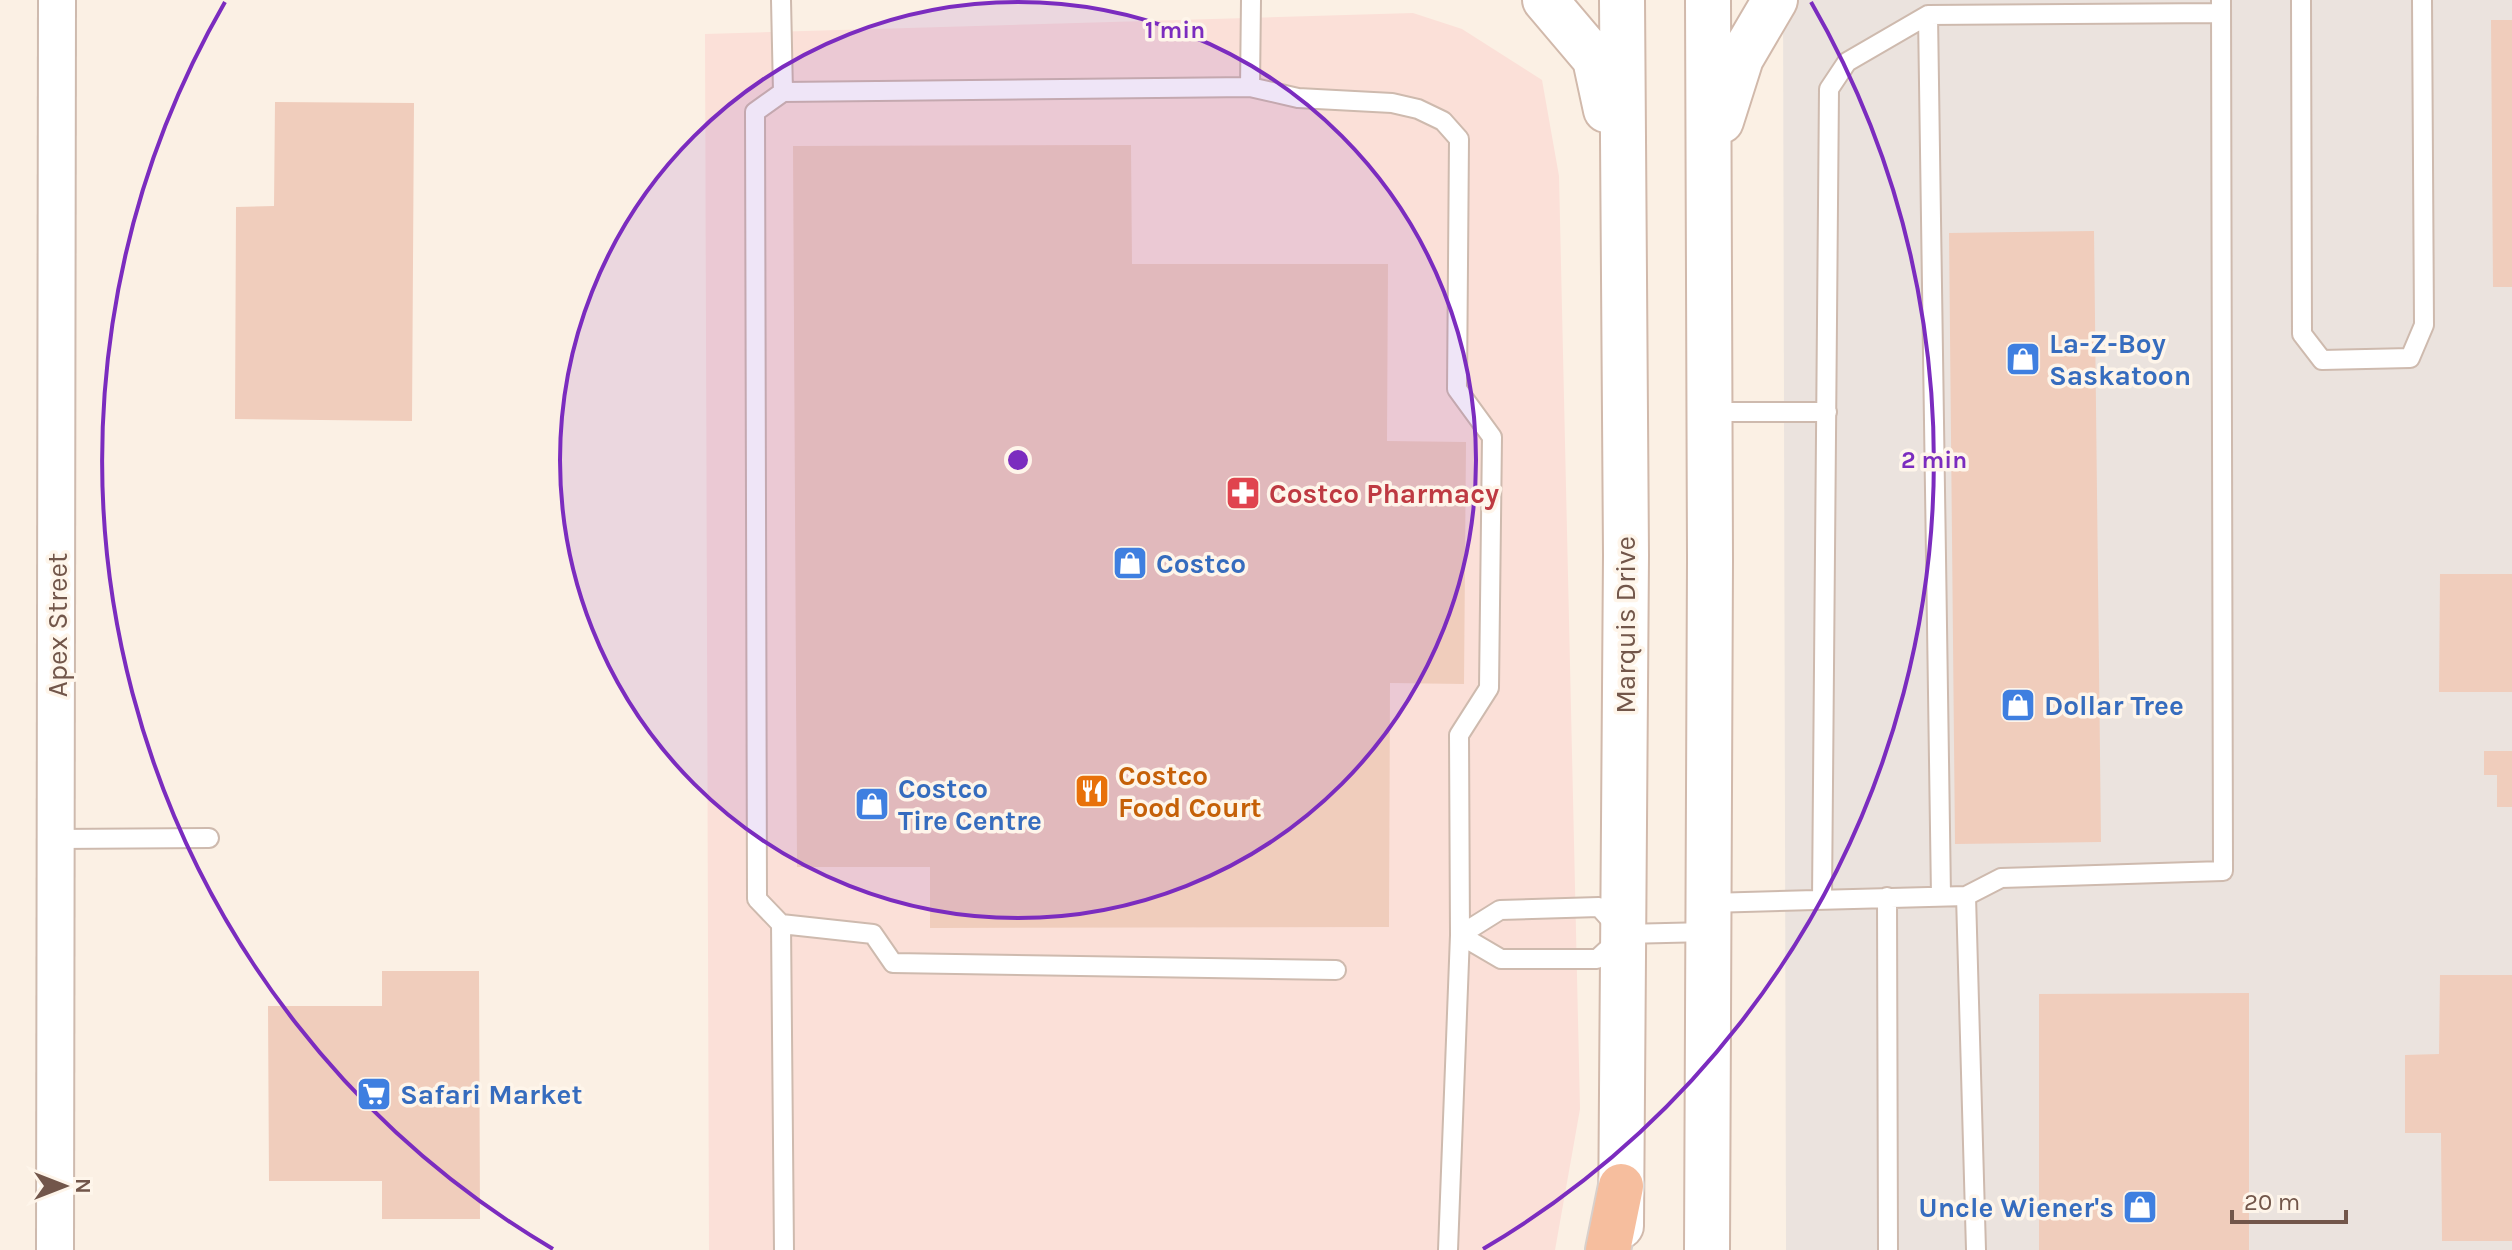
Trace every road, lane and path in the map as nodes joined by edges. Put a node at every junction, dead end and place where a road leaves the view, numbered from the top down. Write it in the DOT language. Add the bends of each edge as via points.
graph roads {
  1 [pos="57,0"];
  2 [pos="781,0"];
  3 [pos="1251,0"];
  4 [pos="1545,0"];
  5 [pos="1622,0"];
  6 [pos="1708,0"];
  7 [pos="1775,0"];
  8 [pos="2301,0"];
  9 [pos="2422,0"];
  10 [pos="2221,7"];
  11 [pos="1928,15"];
  12 [pos="1250,87"];
  13 [pos="783,92"];
  14 [pos="1708,161"];
  15 [pos="1622,190"];
  16 [pos="1709,412"];
  17 [pos="1827,412"];
  18 [pos="209,838"];
  19 [pos="56,839"];
  20 [pos="1941,896"];
  21 [pos="1966,896"];
  22 [pos="1887,897"];
  23 [pos="1822,899"];
  24 [pos="1708,918"];
  25 [pos="781,924"];
  26 [pos="1624,934"];
  27 [pos="1460,935"];
  28 [pos="1336,970"];
  29 [pos="1621,1186"];
  30 [pos="55,1250"];
  31 [pos="784,1250"];
  32 [pos="1448,1250"];
  33 [pos="1608,1250"];
  34 [pos="1621,1250"];
  35 [pos="1707,1250"];
  36 [pos="1888,1250"];
  37 [pos="1976,1250"];
  1 -- 19 [label="street, Apex Street"];
  2 -- 13 [label="lane"];
  3 -- 12 [label="lane"];
  4 -- 15 [label="main road" via="1595,59"];
  5 -- 15 [label="main road, Marquis Drive"];
  6 -- 14 [label="main road"];
  7 -- 14 [label="main road" via="1741,58"];
  8 -- 9 [label="lane" via="2302,334 2322,360 2410,358 2424,325"];
  10 -- 11 [label="lane"];
  10 -- 21 [label="lane" via="2223,871 2001,878"];
  11 -- 17 [label="lane" via="1847,62 1829,89"];
  11 -- 20 [label="lane"];
  12 -- 13 [label="lane"];
  12 -- 27 [label="lane" via="1298,98 1418,109 1443,121 1459,139 1457,389 1492,437 1489,688 1459,735"];
  13 -- 25 [label="lane" via="755,112 757,899"];
  14 -- 16 [label="main road"];
  15 -- 26 [label="main road, Marquis Drive"];
  16 -- 17 [label="lane"];
  16 -- 24 [label="main road"];
  17 -- 23 [label="lane"];
  18 -- 19 [label="lane"];
  19 -- 30 [label="street, Apex Street"];
  20 -- 21 [label="lane"];
  20 -- 22 [label="lane"];
  21 -- 37 [label="lane"];
  22 -- 23 [label="lane"];
  22 -- 36 [label="lane"];
  23 -- 24 [label="lane"];
  24 -- 26 [label="lane"];
  24 -- 35 [label="main road"];
  25 -- 28 [label="lane" via="873,934 893,963"];
  25 -- 31 [label="lane"];
  26 -- 27 [label="lane" via="1597,959 1501,959"];
  26 -- 27 [label="lane" via="1599,907 1500,910"];
  26 -- 29 [label="main road, Marquis Drive"];
  27 -- 32 [label="lane"];
  29 -- 33 [label="highway"];
  29 -- 34 [label="main road, Marquis Drive"];
}
